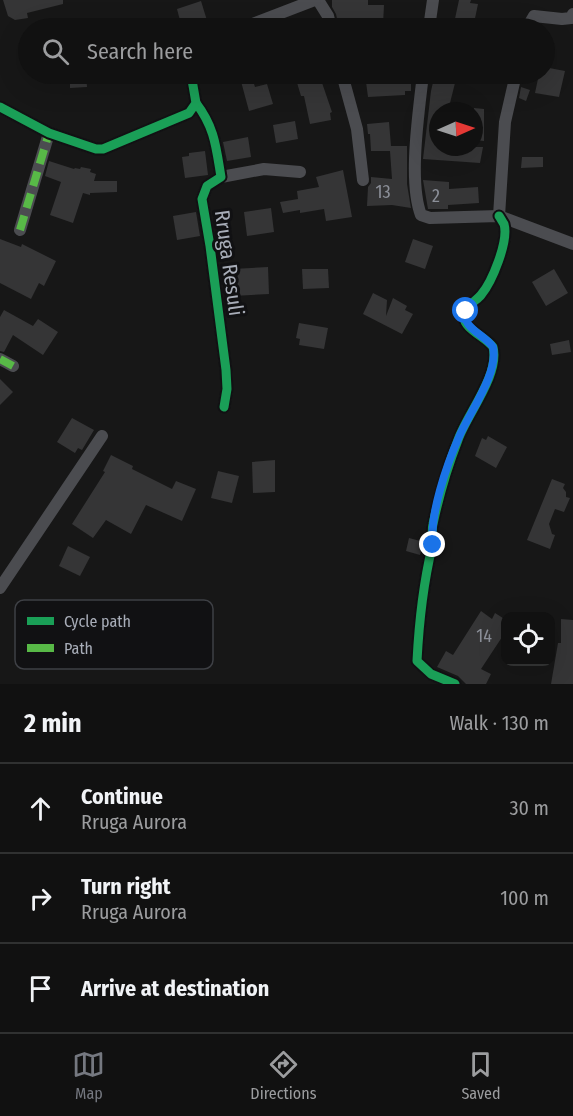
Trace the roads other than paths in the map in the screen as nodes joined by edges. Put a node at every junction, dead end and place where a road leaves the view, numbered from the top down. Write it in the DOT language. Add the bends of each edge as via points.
graph roads {
  1 [pos="317,0"];
  2 [pos="433,0"];
  3 [pos="573,14"];
  4 [pos="269,18"];
  5 [pos="328,18"];
  6 [pos="430,18"];
  7 [pos="533,18"];
  8 [pos="553,18"];
  9 [pos="555,18"];
  10 [pos="193,84"];
  11 [pos="345,84"];
  12 [pos="422,84"];
  13 [pos="514,84"];
  14 [pos="196,103"];
  15 [pos="0,107"];
  16 [pos="49,133"];
  17 [pos="300,172"];
  18 [pos="221,177"];
  19 [pos="363,180"];
  20 [pos="499,216"];
  21 [pos="21,231"];
  22 [pos="573,244"];
  23 [pos="0,359"];
  24 [pos="13,366"];
  25 [pos="224,406"];
  26 [pos="102,436"];
  27 [pos="0,588"];
  28 [pos="455,684"];
  1 -- 4 [label="street"];
  1 -- 5 [label="street"];
  2 -- 6 [label="street"];
  3 -- 9 [label="street" via="571,18"];
  7 -- 8 [label="street"];
  10 -- 14 [label="street"];
  11 -- 19 [label="street" via="357,129"];
  12 -- 20 [label="street" via="415,177 421,215"];
  13 -- 20 [label="street" via="505,122"];
  14 -- 16 [label="street" via="189,113 103,149"];
  14 -- 18 [label="street" via="210,123"];
  15 -- 16 [label="street"];
  16 -- 21 [label="street"];
  17 -- 18 [label="street" via="264,169"];
  18 -- 25 [label="street, Rruga Resuli" via="207,186 202,199 226,370"];
  20 -- 22 [label="street"];
  20 -- 28 [label="street" via="505,233 494,273 464,317 466,324 493,347 494,363 446,470 432,527 433,545 419,615 417,661 431,674"];
  23 -- 24 [label="street"];
  26 -- 27 [label="street"];
}
